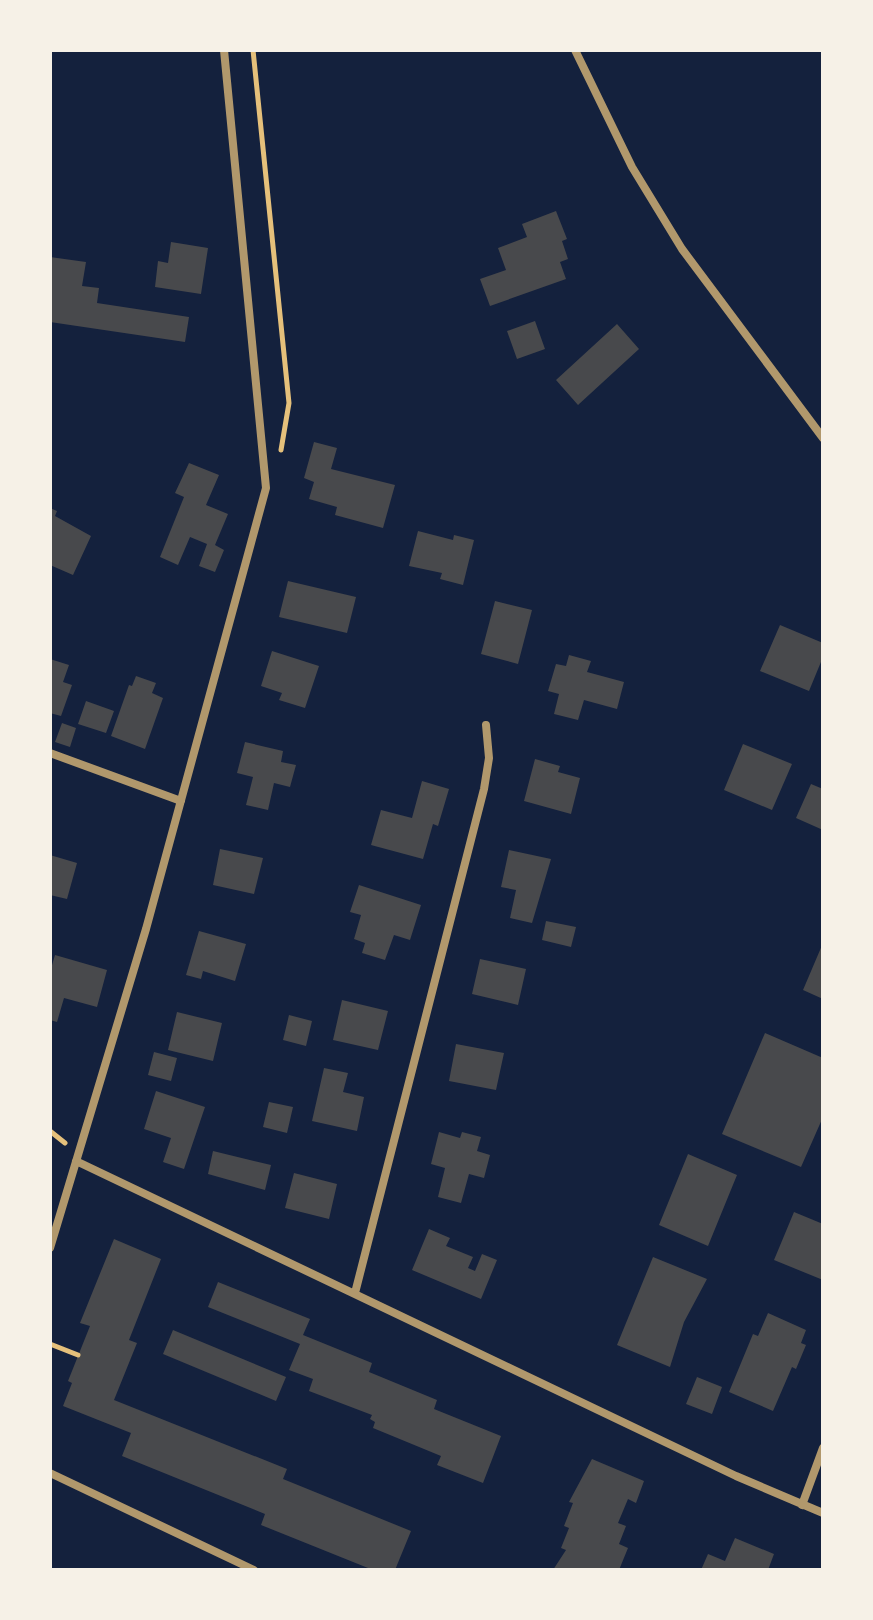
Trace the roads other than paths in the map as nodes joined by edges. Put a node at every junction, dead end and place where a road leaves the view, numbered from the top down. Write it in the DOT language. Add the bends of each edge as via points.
graph roads {
  1 [pos="224,50"];
  2 [pos="575,50"];
  3 [pos="823,438"];
  4 [pos="486,725"];
  5 [pos="50,753"];
  6 [pos="181,801"];
  7 [pos="76,1161"];
  8 [pos="50,1248"];
  9 [pos="355,1293"];
  10 [pos="823,1448"];
  11 [pos="50,1473"];
  12 [pos="802,1505"];
  13 [pos="823,1513"];
  14 [pos="254,1570"];
  1 -- 6 [label="street" via="266,488"];
  2 -- 3 [label="street" via="632,167 682,249"];
  4 -- 9 [label="street" via="489,758 484,789"];
  5 -- 6 [label="street"];
  6 -- 7 [label="street"];
  7 -- 8 [label="street"];
  7 -- 9 [label="street"];
  9 -- 12 [label="street"];
  10 -- 12 [label="street"];
  11 -- 14 [label="street"];
  12 -- 13 [label="street"];
}
